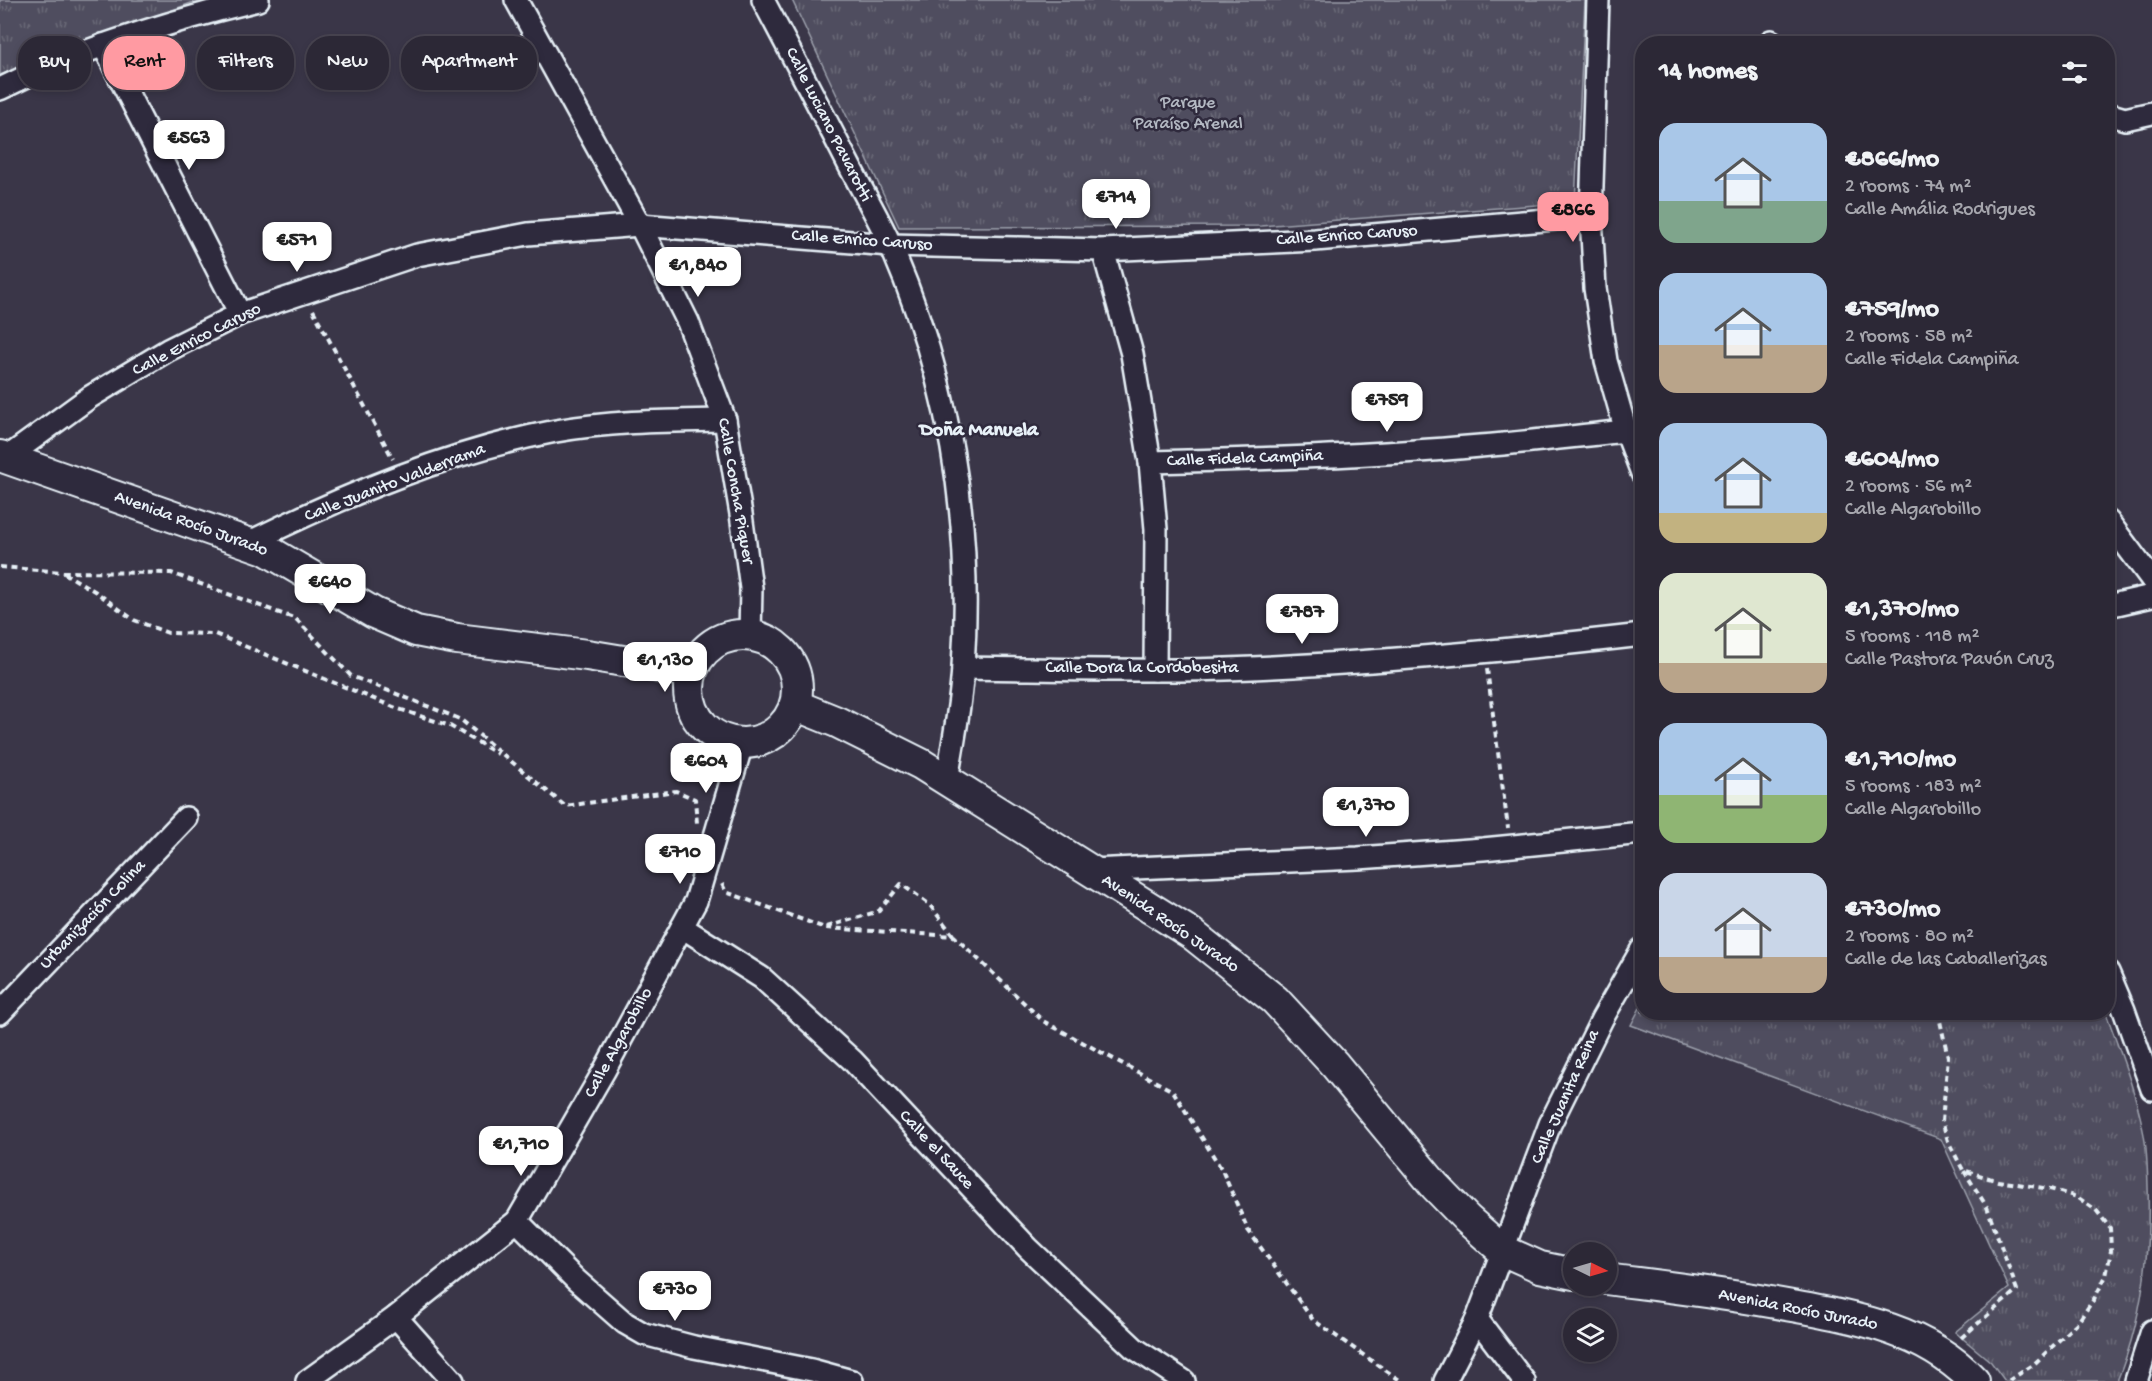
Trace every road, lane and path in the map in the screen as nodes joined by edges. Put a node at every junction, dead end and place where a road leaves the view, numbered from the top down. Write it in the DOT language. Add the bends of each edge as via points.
graph roads {
  1 [pos="258,0"];
  2 [pos="516,0"];
  3 [pos="763,0"];
  4 [pos="1599,0"];
  5 [pos="131,36"];
  6 [pos="103,45"];
  7 [pos="0,89"];
  8 [pos="126,90"];
  9 [pos="2152,113"];
  10 [pos="2115,116"];
  11 [pos="1591,216"];
  12 [pos="640,225"];
  13 [pos="890,245"];
  14 [pos="1103,250"];
  15 [pos="303,291"];
  16 [pos="240,314"];
  17 [pos="725,420"];
  18 [pos="1626,431"];
  19 [pos="1635,455"];
  20 [pos="3,457"];
  21 [pos="1150,462"];
  22 [pos="402,476"];
  23 [pos="2115,530"];
  24 [pos="248,543"];
  25 [pos="0,567"];
  26 [pos="63,572"];
  27 [pos="2152,580"];
  28 [pos="2152,596"];
  29 [pos="2115,604"];
  30 [pos="750,635"];
  31 [pos="1635,636"];
  32 [pos="1485,653"];
  33 [pos="963,668"];
  34 [pos="1155,670"];
  35 [pos="690,672"];
  36 [pos="795,705"];
  37 [pos="742,744"];
  38 [pos="509,760"];
  39 [pos="947,780"];
  40 [pos="186,818"];
  41 [pos="1635,834"];
  42 [pos="1511,847"];
  43 [pos="709,856"];
  44 [pos="1091,870"];
  45 [pos="682,927"];
  46 [pos="825,928"];
  47 [pos="954,936"];
  48 [pos="1635,961"];
  49 [pos="2115,989"];
  50 [pos="0,1013"];
  51 [pos="1940,1020"];
  52 [pos="2152,1089"];
  53 [pos="1963,1170"];
  54 [pos="517,1221"];
  55 [pos="1503,1250"];
  56 [pos="1563,1272"];
  57 [pos="1617,1280"];
  58 [pos="396,1317"];
  59 [pos="1477,1319"];
  60 [pos="2152,1331"];
  61 [pos="1942,1353"];
  62 [pos="307,1381"];
  63 [pos="453,1381"];
  64 [pos="852,1381"];
  65 [pos="1184,1381"];
  66 [pos="1401,1381"];
  67 [pos="1445,1381"];
  68 [pos="1524,1381"];
  69 [pos="1974,1381"];
  70 [pos="2008,1381"];
  71 [pos="2136,1381"];
  1 -- 5 [label="street"];
  2 -- 12 [label="street, Calle Concha Piquer"];
  3 -- 13 [label="street, Calle Luciano Pavarotti"];
  4 -- 11 [label="street"];
  6 -- 7 [label="street"];
  8 -- 16 [label="street"];
  9 -- 10 [label="street" via="2125,120"];
  11 -- 14 [label="street, Calle Enrico Caruso" via="1315,240"];
  11 -- 18 [label="street" via="1594,288 1606,361"];
  12 -- 13 [label="street, Calle Enrico Caruso"];
  12 -- 15 [label="street, Calle Enrico Caruso" via="528,234 417,255"];
  12 -- 17 [label="street, Calle Concha Piquer" via="688,322"];
  13 -- 14 [label="street, Calle Enrico Caruso"];
  13 -- 33 [label="street, Calle Luciano Pavarotti" via="922,326 945,409 960,495 966,581"];
  14 -- 21 [label="street" via="1132,354"];
  15 -- 16 [label="street, Calle Enrico Caruso"];
  15 -- 22 [label="path"];
  16 -- 20 [label="street, Calle Enrico Caruso" via="90,397"];
  17 -- 22 [label="street, Calle Juanito Valderrama" via="641,421 558,431 476,450"];
  17 -- 30 [label="street, Calle Concha Piquer" via="751,588"];
  18 -- 19 [label="street"];
  18 -- 21 [label="street, Calle Fidela Campiña" via="1420,451"];
  20 -- 24 [label="street, Avenida Rocío Jurado"];
  21 -- 34 [label="street" via="1156,530"];
  22 -- 24 [label="street, Calle Juanito Valderrama"];
  23 -- 27 [label="street"];
  24 -- 35 [label="street, Avenida Rocío Jurado" via="279,556 374,613 416,631"];
  25 -- 26 [label="path"];
  26 -- 38 [label="path" via="134,620 168,633 215,634 450,726"];
  26 -- 38 [label="path" via="171,573 296,619 351,676 460,719"];
  28 -- 29 [label="street"];
  30 -- 35 [label="street" via="730,636 712,644"];
  30 -- 36 [label="street" via="783,652 793,668"];
  31 -- 32 [label="street, Calle Dora la Cordobesita"];
  32 -- 34 [label="street, Calle Dora la Cordobesita"];
  32 -- 42 [label="path"];
  33 -- 34 [label="street, Calle Dora la Cordobesita"];
  33 -- 39 [label="street, Calle Luciano Pavarotti"];
  35 -- 37 [label="street" via="689,696 694,715 706,730 723,740"];
  36 -- 37 [label="street" via="783,726 764,739"];
  36 -- 39 [label="street, Avenida Rocío Jurado" via="837,722"];
  37 -- 43 [label="street, Calle Algarobillo"];
  38 -- 43 [label="path" via="565,806 676,791 695,799 699,845"];
  39 -- 44 [label="street, Avenida Rocío Jurado"];
  40 -- 50 [label="street, Urbanización Colina"];
  41 -- 42 [label="street"];
  42 -- 44 [label="street"];
  43 -- 45 [label="street, Calle Algarobillo" via="696,901"];
  43 -- 46 [label="path" via="726,892"];
  44 -- 55 [label="street, Avenida Rocío Jurado" via="1192,934 1275,1000 1467,1220"];
  45 -- 54 [label="street, Calle Algarobillo"];
  45 -- 65 [label="street, Calle el Sauce" via="762,978 852,1060 1028,1248 1134,1348"];
  46 -- 47 [label="path"];
  46 -- 47 [label="path" via="879,911 901,884 928,904"];
  47 -- 66 [label="path" via="1043,1021 1173,1091 1222,1170 1248,1230 1313,1320"];
  48 -- 55 [label="street, Calle Juanita Reina" via="1602,1018 1551,1124"];
  49 -- 52 [label="street"];
  51 -- 53 [label="path" via="1948,1057 1942,1121"];
  53 -- 61 [label="path" via="1987,1207 2017,1290"];
  53 -- 70 [label="path" via="2077,1197 2096,1210 2110,1228 2106,1276 2094,1299 2078,1322 2033,1365"];
  54 -- 58 [label="street, Calle Algarobillo"];
  54 -- 64 [label="street" via="576,1280 625,1323 644,1334"];
  55 -- 56 [label="street, Avenida Rocío Jurado" via="1540,1267"];
  55 -- 59 [label="street, Calle Juanita Reina"];
  57 -- 61 [label="street, Avenida Rocío Jurado" via="1755,1299 1860,1319 1889,1327"];
  58 -- 62 [label="street, Calle Algarobillo"];
  58 -- 63 [label="street"];
  59 -- 67 [label="street, Calle Juanita Reina"];
  59 -- 68 [label="street"];
  60 -- 71 [label="street"];
  61 -- 69 [label="street, Avenida Rocío Jurado"];
}
